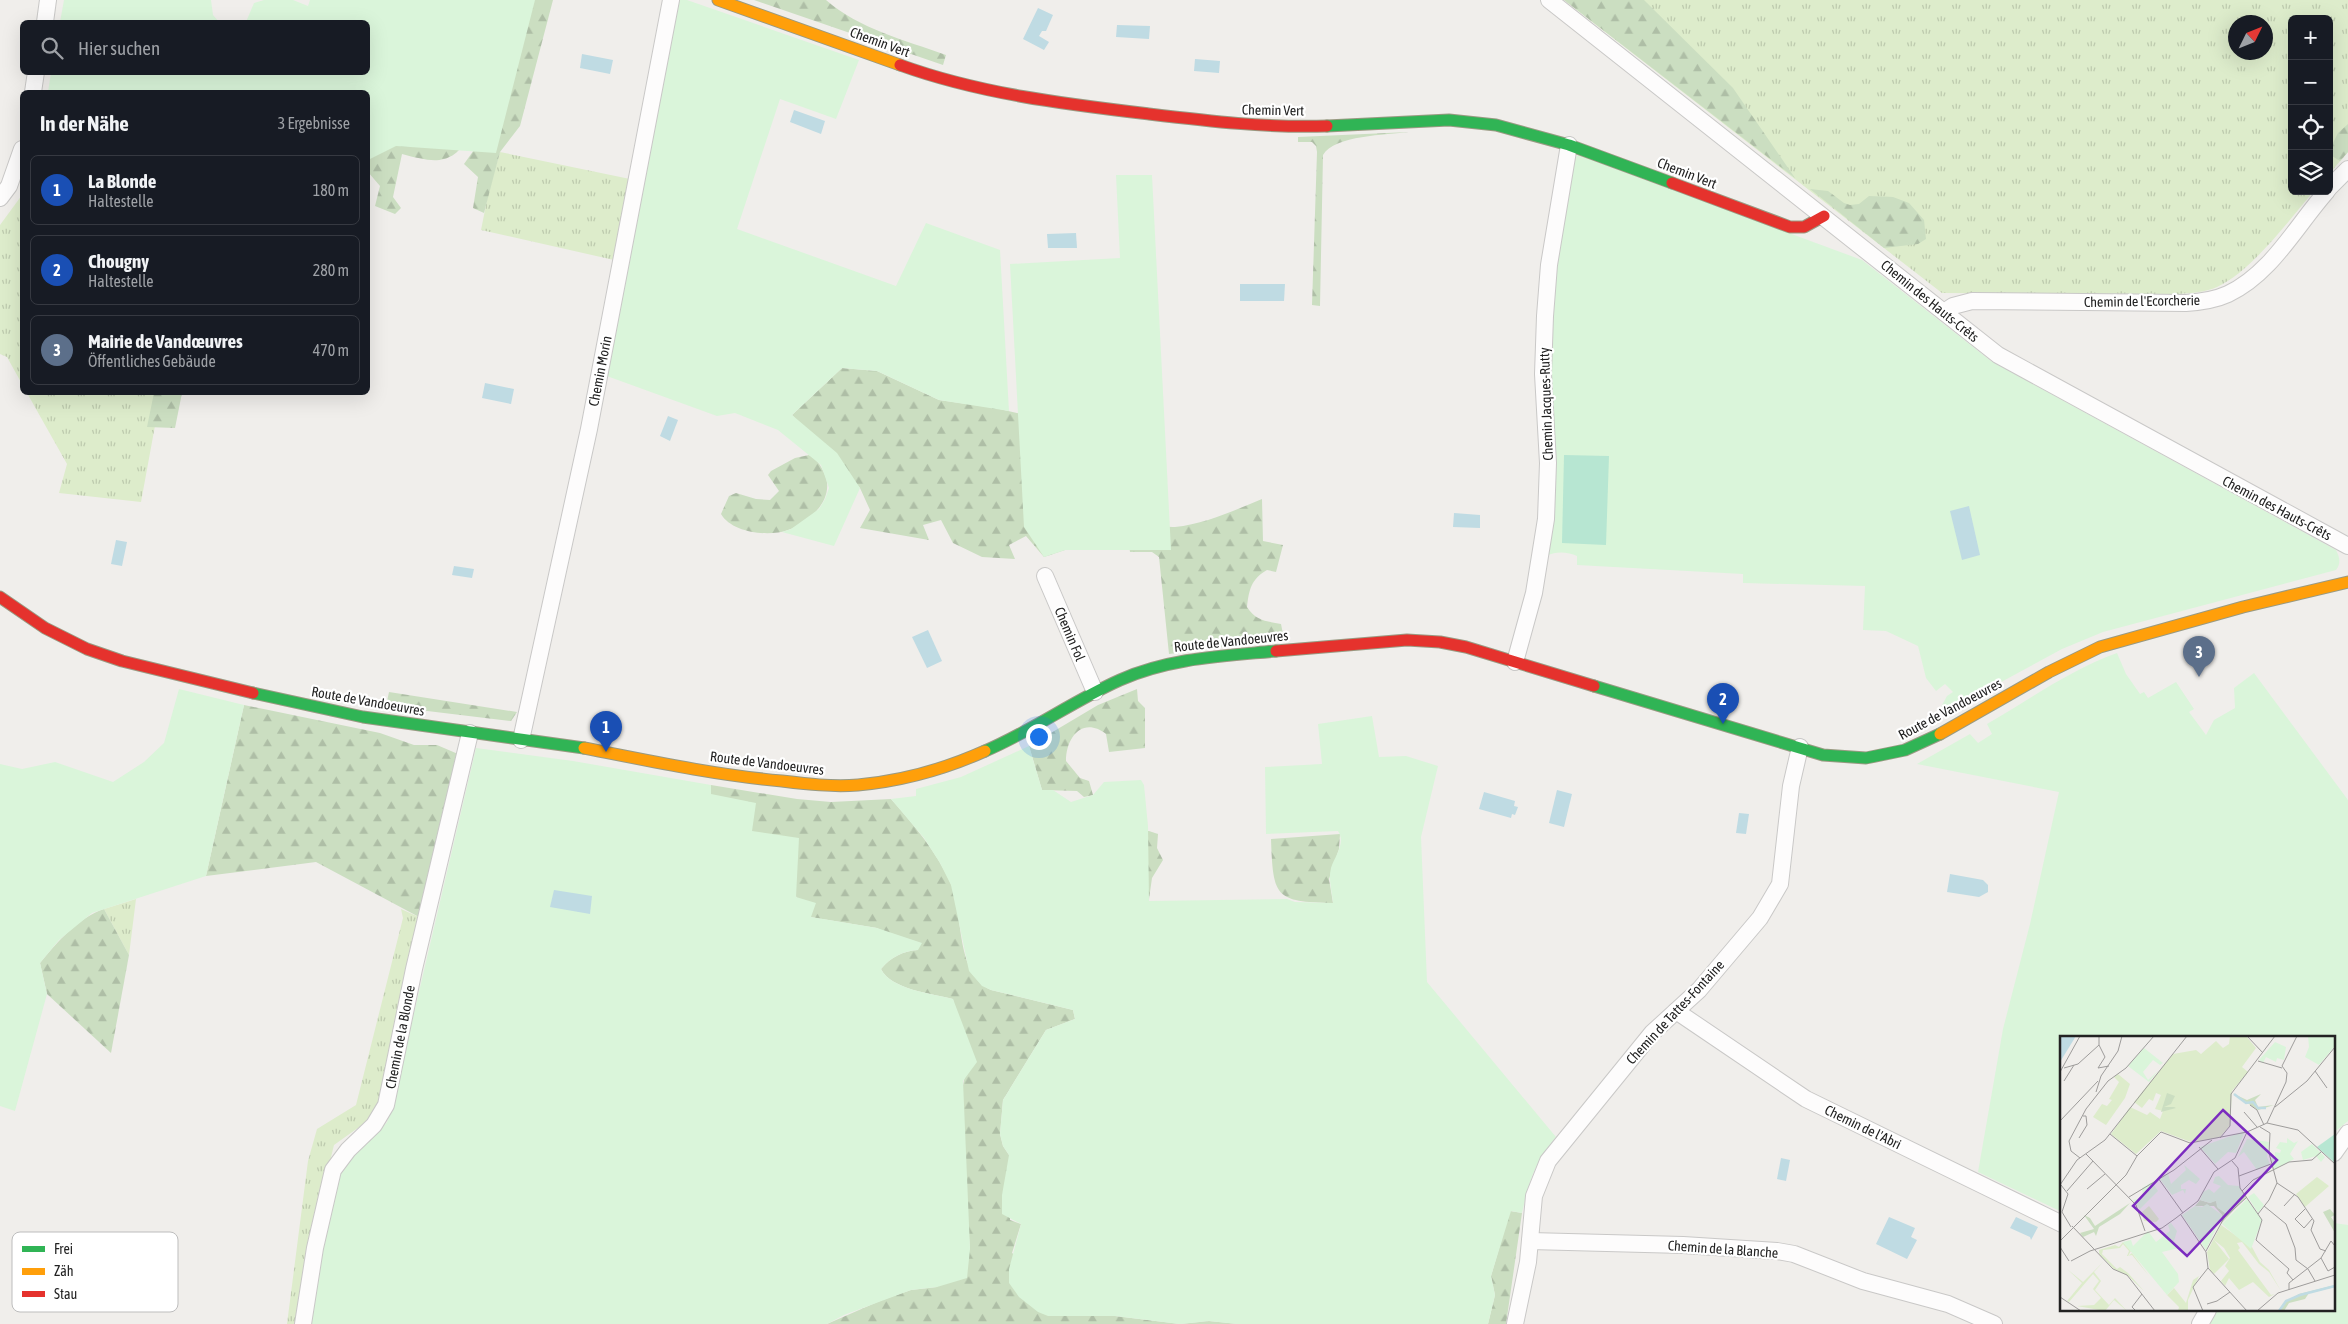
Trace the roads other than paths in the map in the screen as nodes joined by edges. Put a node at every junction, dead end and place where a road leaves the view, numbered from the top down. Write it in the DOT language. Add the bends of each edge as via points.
graph roads {
  1 [pos="48,0"];
  2 [pos="671,0"];
  3 [pos="718,0"];
  4 [pos="1548,0"];
  5 [pos="45,20"];
  6 [pos="35,75"];
  7 [pos="32,90"];
  8 [pos="1570,145"];
  9 [pos="20,155"];
  10 [pos="2348,169"];
  11 [pos="2333,184"];
  12 [pos="2324,195"];
  13 [pos="0,198"];
  14 [pos="1824,216"];
  15 [pos="1944,312"];
  16 [pos="2348,546"];
  17 [pos="1045,576"];
  18 [pos="2348,582"];
  19 [pos="0,597"];
  20 [pos="1515,662"];
  21 [pos="1094,692"];
  22 [pos="470,733"];
  23 [pos="521,740"];
  24 [pos="1800,747"];
  25 [pos="1676,1011"];
  26 [pos="2348,1133"];
  27 [pos="2336,1150"];
  28 [pos="2060,1223"];
  29 [pos="1530,1242"];
  30 [pos="2207,1312"];
  31 [pos="303,1324"];
  32 [pos="1515,1324"];
  33 [pos="1994,1324"];
  34 [pos="2200,1324"];
  1 -- 5 [label="street"];
  2 -- 23 [label="street, Chemin Morin" via="589,429"];
  3 -- 8 [label="main road, Chemin Vert" via="919,72 1061,104 1246,126 1449,120 1496,125"];
  4 -- 14 [label="street, Chemin des Hauts-Crêts"];
  6 -- 7 [label="street"];
  8 -- 14 [label="main road, Chemin Vert" via="1790,227 1804,227"];
  8 -- 20 [label="street, Chemin Jacques-Rutty" via="1549,265 1545,316 1546,519 1534,593"];
  9 -- 13 [label="street" via="9,186"];
  10 -- 11 [label="street"];
  12 -- 15 [label="street, Chemin de l'Ecorcherie" via="2264,268 2242,286 2216,298 2186,303 1972,301"];
  14 -- 15 [label="street, Chemin des Hauts-Crêts"];
  15 -- 16 [label="street, Chemin des Hauts-Crêts" via="1998,354"];
  17 -- 21 [label="street, Chemin Fol"];
  18 -- 24 [label="main road, Route de Vandoeuvres" via="2252,604 2100,648 2057,668 1924,743 1892,754 1854,759 1823,755"];
  19 -- 22 [label="main road, Route de Vandoeuvres" via="65,639 122,661 363,717"];
  20 -- 21 [label="main road, Route de Vandoeuvres" via="1440,642 1390,641 1181,660 1146,670"];
  20 -- 24 [label="main road, Route de Vandoeuvres"];
  21 -- 23 [label="main road, Route de Vandoeuvres" via="1002,744 959,763 903,778 858,785 793,784 657,763 565,744"];
  22 -- 23 [label="main road, Route de Vandoeuvres"];
  22 -- 31 [label="street, Chemin de la Blonde" via="414,969 386,1105 374,1126 348,1150 333,1170 315,1248"];
  24 -- 25 [label="street, Chemin de Tattes-Fontaine" via="1792,779 1780,884 1760,918 1699,990"];
  25 -- 28 [label="street, Chemin de l'Abri" via="1806,1099"];
  25 -- 29 [label="street, Chemin de Tattes-Fontaine" via="1652,1033 1548,1161 1534,1196"];
  26 -- 27 [label="street"];
  29 -- 32 [label="street, Chemin de Tattes-Fontaine"];
  29 -- 33 [label="street, Chemin de la Blanche" via="1683,1245 1794,1254 1863,1281 1948,1304"];
  30 -- 34 [label="street"];
}
